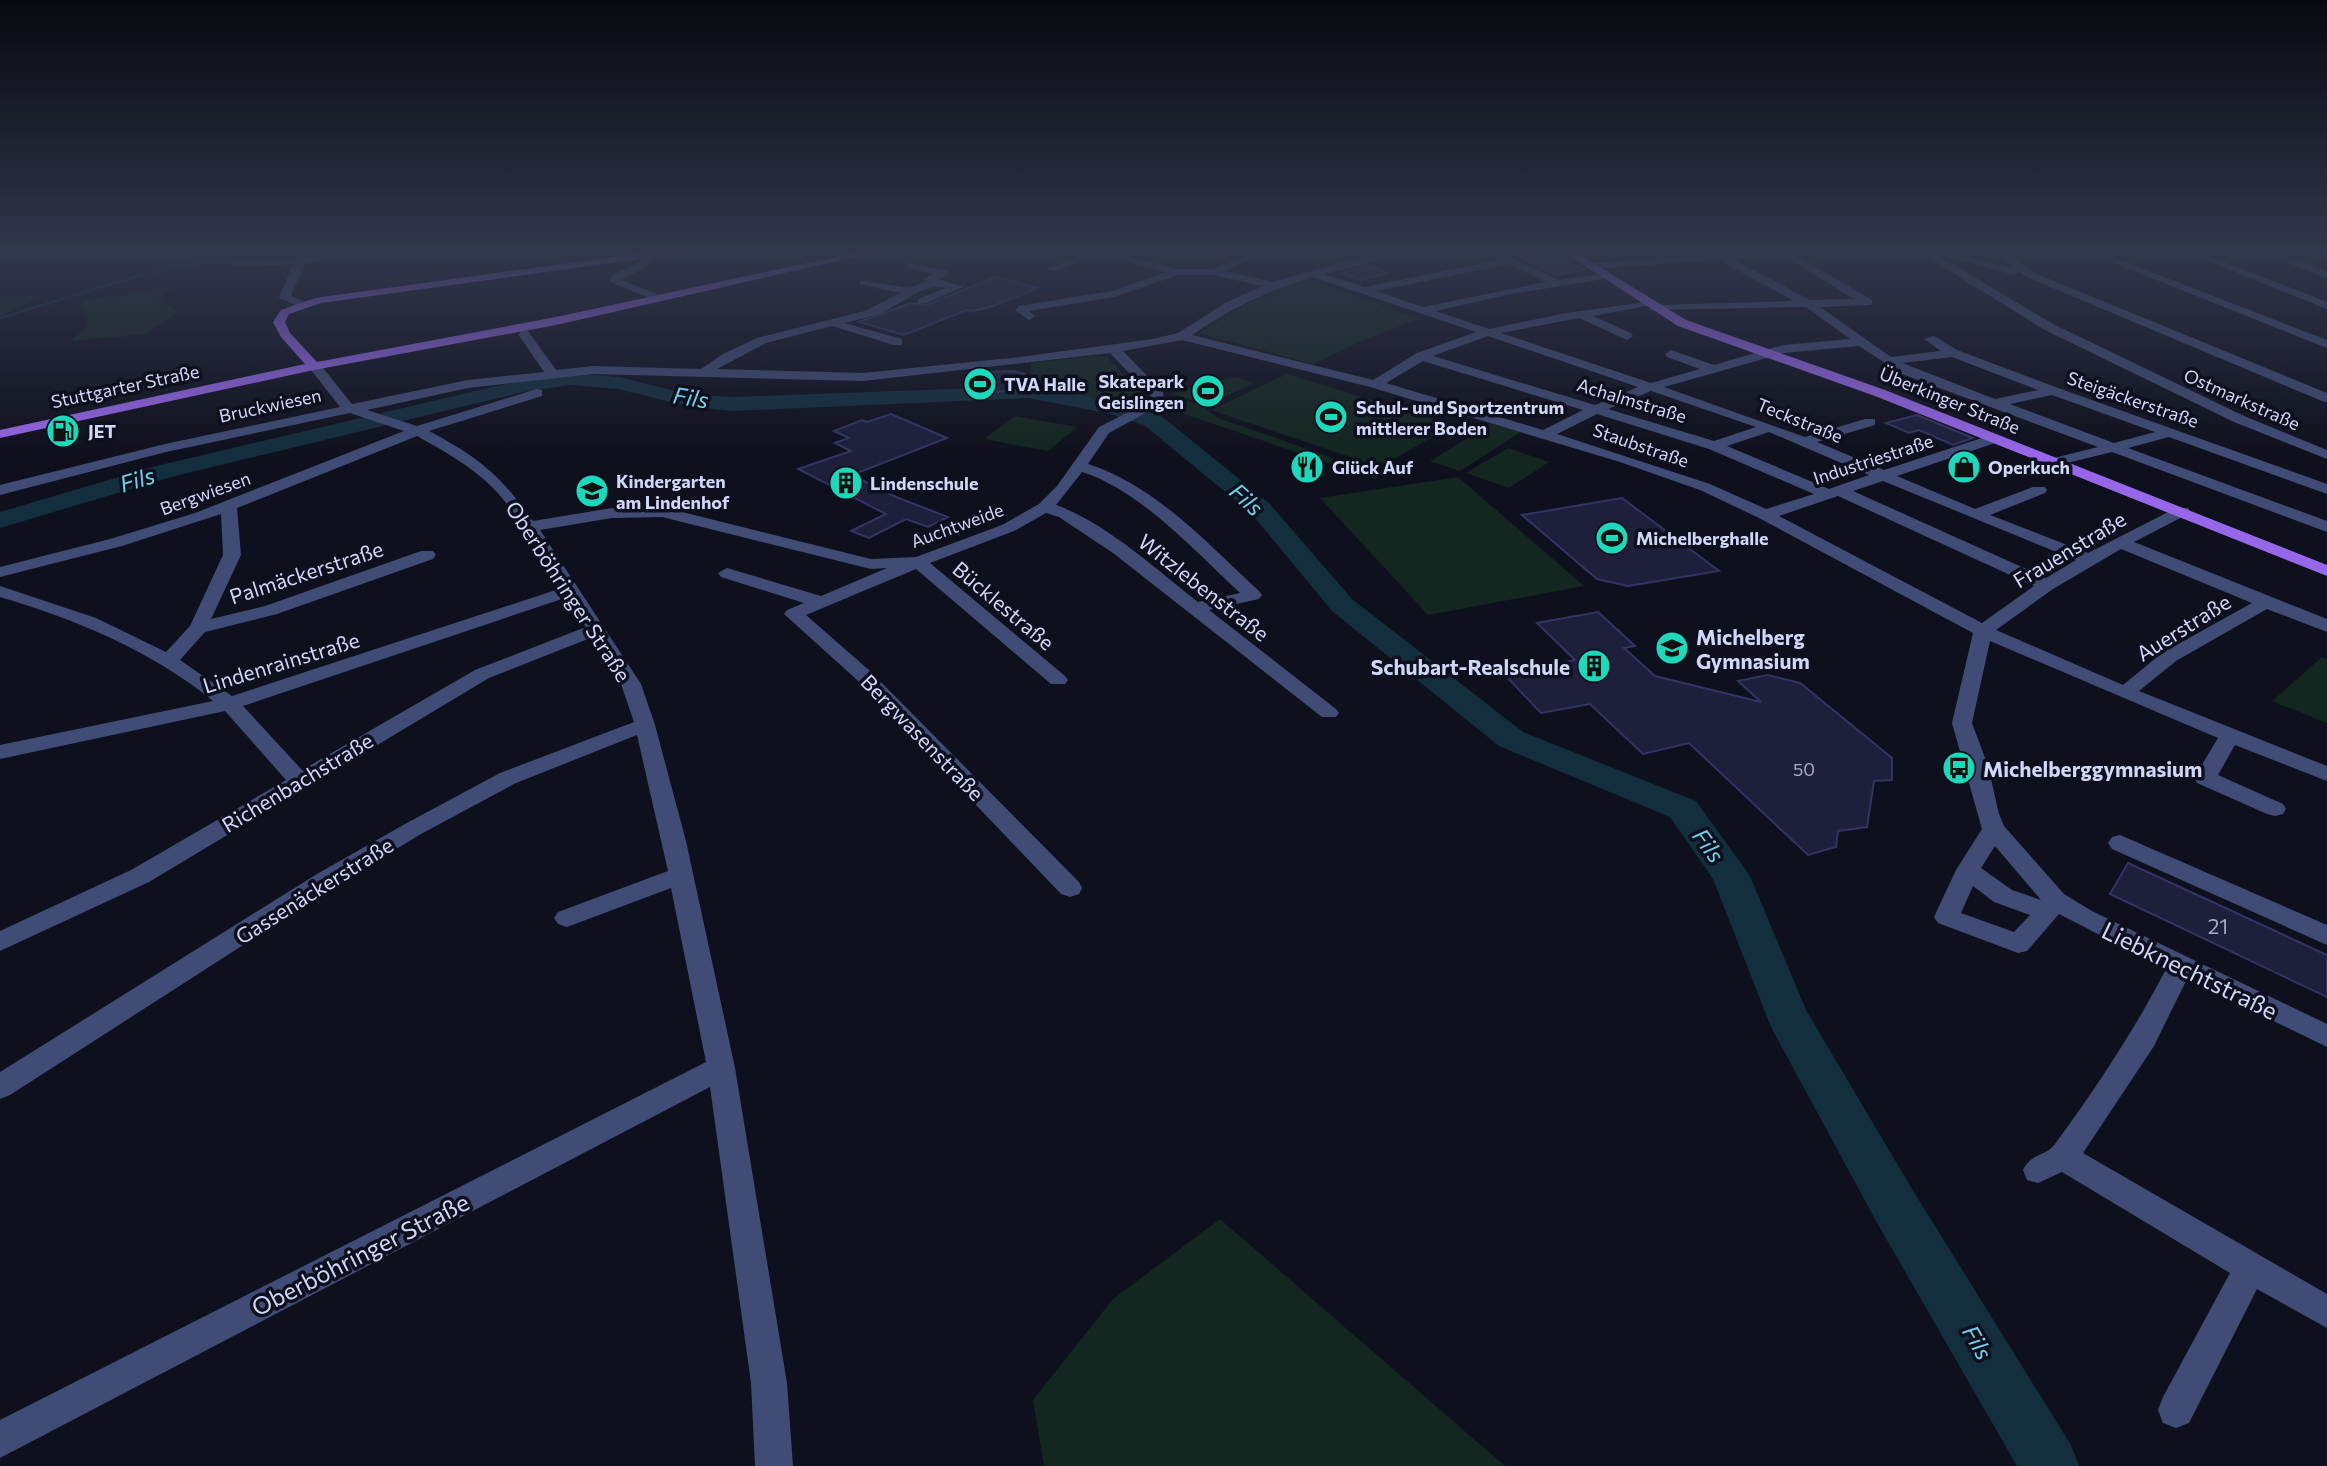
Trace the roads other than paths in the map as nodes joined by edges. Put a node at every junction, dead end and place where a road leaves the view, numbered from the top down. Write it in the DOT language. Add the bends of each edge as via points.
graph roads {
  1 [pos="281,319"];
  2 [pos="563,319"];
  3 [pos="847,319"];
  4 [pos="1207,319"];
  5 [pos="1450,319"];
  6 [pos="1559,319"];
  7 [pos="1591,319"];
  8 [pos="1679,319"];
  9 [pos="1831,319"];
  10 [pos="2037,319"];
  11 [pos="2138,319"];
  12 [pos="2262,319"];
  13 [pos="831,323"];
  14 [pos="1490,333"];
  15 [pos="524,334"];
  16 [pos="1182,336"];
  17 [pos="1627,336"];
  18 [pos="1930,339"];
  19 [pos="898,342"];
  20 [pos="1864,342"];
  21 [pos="2321,342"];
  22 [pos="1114,349"];
  23 [pos="1768,353"];
  24 [pos="1953,353"];
  25 [pos="1671,354"];
  26 [pos="1421,356"];
  27 [pos="1888,361"];
  28 [pos="314,366"];
  29 [pos="1713,369"];
  30 [pos="706,371"];
  31 [pos="551,373"];
  32 [pos="1376,383"];
  33 [pos="1650,387"];
  34 [pos="2053,391"];
  35 [pos="537,393"];
  36 [pos="2327,398"];
  37 [pos="1992,404"];
  38 [pos="348,408"];
  39 [pos="1596,409"];
  40 [pos="1870,422"];
  41 [pos="1770,427"];
  42 [pos="410,428"];
  43 [pos="2171,433"];
  44 [pos="0,434"];
  45 [pos="1545,434"];
  46 [pos="1993,439"];
  47 [pos="1805,441"];
  48 [pos="1714,446"];
  49 [pos="2111,447"];
  50 [pos="2327,455"];
  51 [pos="2055,462"];
  52 [pos="1079,467"];
  53 [pos="1885,476"];
  54 [pos="2322,487"];
  55 [pos="0,490"];
  56 [pos="2039,490"];
  57 [pos="1833,492"];
  58 [pos="2259,501"];
  59 [pos="229,506"];
  60 [pos="1045,507"];
  61 [pos="2182,511"];
  62 [pos="1765,515"];
  63 [pos="1975,515"];
  64 [pos="529,527"];
  65 [pos="2327,527"];
  66 [pos="2121,542"];
  67 [pos="427,555"];
  68 [pos="2089,559"];
  69 [pos="918,562"];
  70 [pos="2327,571"];
  71 [pos="0,572"];
  72 [pos="727,573"];
  73 [pos="2047,584"];
  74 [pos="0,591"];
  75 [pos="569,591"];
  76 [pos="821,602"];
  77 [pos="2266,602"];
  78 [pos="1196,608"];
  79 [pos="2327,626"];
  80 [pos="198,628"];
  81 [pos="597,629"];
  82 [pos="1983,631"];
  83 [pos="169,660"];
  84 [pos="1058,680"];
  85 [pos="2125,693"];
  86 [pos="229,704"];
  87 [pos="1329,713"];
  88 [pos="645,725"];
  89 [pos="2230,735"];
  90 [pos="0,752"];
  91 [pos="2327,774"];
  92 [pos="299,780"];
  93 [pos="2275,809"];
  94 [pos="1991,822"];
  95 [pos="2120,844"];
  96 [pos="1968,870"];
  97 [pos="681,875"];
  98 [pos="1070,888"];
  99 [pos="2051,906"];
  100 [pos="567,918"];
  101 [pos="2327,936"];
  102 [pos="0,942"];
  103 [pos="2181,966"];
  104 [pos="2327,1036"];
  105 [pos="721,1068"];
  106 [pos="0,1087"];
  107 [pos="2250,1269"];
  108 [pos="2327,1312"];
  109 [pos="2176,1410"];
  110 [pos="0,1440"];
  111 [pos="774,1466"];
  1 -- 28 [label="main road" via="285,334"];
  2 -- 28 [label="main road, Stuttgarter Straße"];
  3 -- 13 [label="street"];
  4 -- 16 [label="street"];
  5 -- 14 [label="street, Teckstraße"];
  6 -- 14 [label="street"];
  7 -- 17 [label="street"];
  8 -- 23 [label="main road, Überkinger Straße"];
  9 -- 20 [label="street"];
  10 -- 50 [label="street, Ostmarkstraße" via="2239,419"];
  11 -- 36 [label="street"];
  12 -- 21 [label="street"];
  13 -- 19 [label="street"];
  13 -- 30 [label="street" via="761,340 730,353"];
  14 -- 26 [label="street"];
  14 -- 33 [label="street, Teckstraße"];
  15 -- 31 [label="street"];
  16 -- 22 [label="street, Bruckwiesen"];
  16 -- 32 [label="street, Staubstraße"];
  18 -- 24 [label="street, Steigäckerstraße"];
  20 -- 23 [label="street"];
  20 -- 27 [label="street"];
  22 -- 30 [label="street, Bruckwiesen" via="863,377"];
  22 -- 52 [label="street, Auchtweide" via="1158,395 1157,403 1104,430"];
  23 -- 29 [label="street"];
  23 -- 46 [label="main road, Überkinger Straße"];
  24 -- 27 [label="street"];
  24 -- 34 [label="street, Steigäckerstraße"];
  25 -- 29 [label="street"];
  26 -- 32 [label="street"];
  26 -- 39 [label="street, Achalmstraße"];
  27 -- 37 [label="street"];
  28 -- 38 [label="street"];
  28 -- 44 [label="main road, Stuttgarter Straße"];
  29 -- 33 [label="street"];
  30 -- 31 [label="street, Bruckwiesen"];
  31 -- 38 [label="street, Bruckwiesen"];
  32 -- 45 [label="street, Staubstraße"];
  33 -- 39 [label="street"];
  33 -- 41 [label="street, Teckstraße"];
  34 -- 37 [label="street"];
  34 -- 43 [label="street, Steigäckerstraße"];
  35 -- 42 [label="street"];
  37 -- 49 [label="street"];
  38 -- 42 [label="street, Oberböhringer Straße"];
  38 -- 55 [label="street, Bruckwiesen"];
  39 -- 45 [label="street"];
  39 -- 48 [label="street, Achalmstraße"];
  40 -- 47 [label="street"];
  41 -- 47 [label="street, Teckstraße"];
  41 -- 48 [label="street"];
  42 -- 59 [label="street, Bergwiesen"];
  42 -- 64 [label="street, Oberböhringer Straße" via="460,453 500,486"];
  43 -- 49 [label="street"];
  43 -- 54 [label="street, Steigäckerstraße"];
  45 -- 62 [label="street, Staubstraße" via="1705,487"];
  46 -- 51 [label="main road, Überkinger Straße"];
  46 -- 53 [label="street, Industriestraße"];
  47 -- 53 [label="street, Teckstraße"];
  48 -- 57 [label="street, Achalmstraße"];
  49 -- 51 [label="street"];
  49 -- 58 [label="street"];
  51 -- 61 [label="main road, Überkinger Straße"];
  52 -- 60 [label="street, Auchtweide"];
  52 -- 78 [label="street" via="1122,485 1253,594"];
  53 -- 57 [label="street, Industriestraße"];
  53 -- 63 [label="street, Teckstraße"];
  54 -- 58 [label="street"];
  56 -- 63 [label="street"];
  57 -- 62 [label="street, Industriestraße"];
  57 -- 73 [label="street, Achalmstraße"];
  58 -- 65 [label="street"];
  59 -- 71 [label="street, Bergwiesen" via="109,546"];
  59 -- 80 [label="street" via="232,555"];
  60 -- 69 [label="street, Auchtweide" via="1008,528"];
  60 -- 78 [label="street, Witzlebenstraße" via="1065,514 1119,550"];
  61 -- 66 [label="street, Frauenstraße"];
  61 -- 70 [label="main road, Überkinger Straße"];
  62 -- 82 [label="street, Staubstraße"];
  63 -- 68 [label="street, Teckstraße"];
  64 -- 69 [label="street, Auchtweide" via="612,513 662,512 871,564"];
  64 -- 75 [label="street, Oberböhringer Straße"];
  66 -- 68 [label="street, Frauenstraße"];
  66 -- 77 [label="street, Auerstraße"];
  67 -- 80 [label="street, Palmäckerstraße" via="271,610"];
  68 -- 73 [label="street, Frauenstraße"];
  69 -- 76 [label="street, Bergwasenstraße"];
  69 -- 84 [label="street, Bücklestraße"];
  72 -- 76 [label="street"];
  73 -- 82 [label="street, Frauenstraße"];
  74 -- 83 [label="street" via="43,602"];
  75 -- 81 [label="street, Oberböhringer Straße"];
  75 -- 86 [label="street, Lindenrainstraße"];
  76 -- 98 [label="street, Bergwasenstraße" via="793,614 863,675"];
  77 -- 79 [label="street, Auerstraße"];
  77 -- 85 [label="street, Auerstraße" via="2169,657"];
  78 -- 87 [label="street, Witzlebenstraße"];
  80 -- 83 [label="street"];
  81 -- 88 [label="street, Oberböhringer Straße" via="631,684"];
  81 -- 92 [label="street, Richenbachstraße" via="482,674"];
  82 -- 85 [label="street, Staubstraße"];
  82 -- 94 [label="street" via="1962,723"];
  83 -- 86 [label="street"];
  85 -- 89 [label="street, Staubstraße"];
  86 -- 90 [label="street, Lindenrainstraße"];
  86 -- 92 [label="street"];
  88 -- 97 [label="street, Oberböhringer Straße"];
  88 -- 106 [label="street, Gassenäckerstraße" via="508,778 413,829"];
  89 -- 91 [label="street, Staubstraße"];
  89 -- 93 [label="street" via="2205,778"];
  92 -- 102 [label="street, Richenbachstraße" via="140,876"];
  94 -- 96 [label="street"];
  94 -- 99 [label="street, Liebknechtstraße"];
  95 -- 101 [label="street"];
  96 -- 99 [label="street, Liebknechtstraße" via="2003,897"];
  96 -- 99 [label="street" via="1947,917 2018,944"];
  97 -- 100 [label="street"];
  97 -- 105 [label="street, Oberböhringer Straße"];
  99 -- 103 [label="street, Liebknechtstraße"];
  103 -- 104 [label="street, Liebknechtstraße"];
  103 -- 107 [label="street" via="2144,1038 2050,1164 2213,1245"];
  105 -- 110 [label="street, Oberböhringer Straße"];
  105 -- 111 [label="street, Oberböhringer Straße" via="769,1383"];
  107 -- 108 [label="street"];
  107 -- 109 [label="street"];
}
